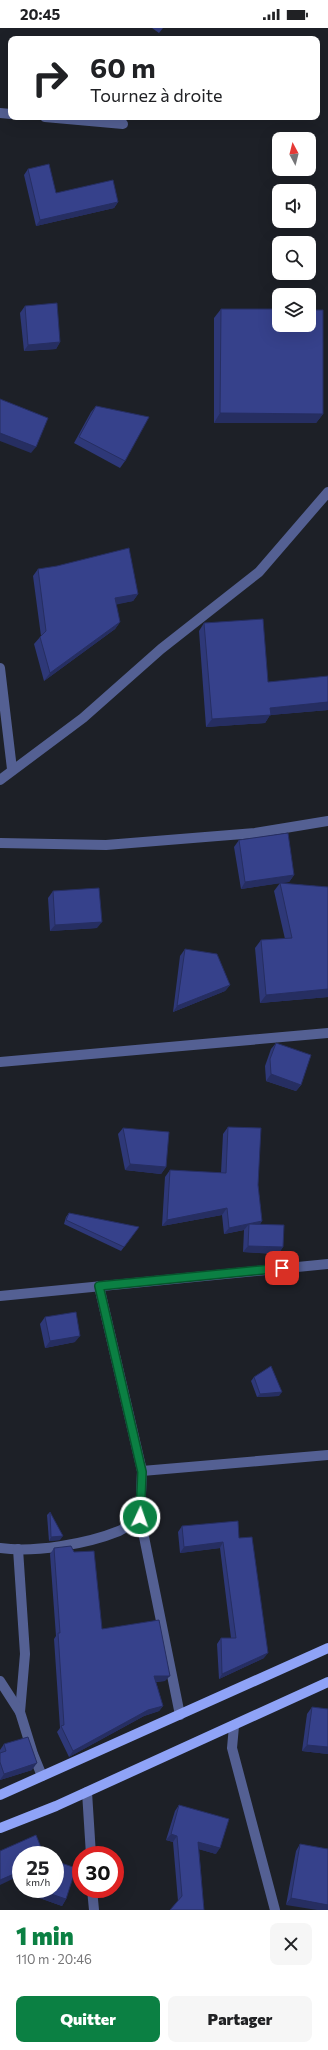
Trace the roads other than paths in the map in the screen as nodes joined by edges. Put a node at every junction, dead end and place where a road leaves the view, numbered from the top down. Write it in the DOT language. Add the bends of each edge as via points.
graph roads {
  1 [pos="78,120"];
  2 [pos="123,124"];
  3 [pos="328,492"];
  4 [pos="0,668"];
  5 [pos="12,769"];
  6 [pos="0,780"];
  7 [pos="328,821"];
  8 [pos="0,843"];
  9 [pos="328,1033"];
  10 [pos="0,1062"];
  11 [pos="328,1264"];
  12 [pos="99,1286"];
  13 [pos="0,1296"];
  14 [pos="328,1455"];
  15 [pos="142,1472"];
  16 [pos="140,1517"];
  17 [pos="0,1548"];
  18 [pos="18,1549"];
  19 [pos="328,1648"];
  20 [pos="0,1681"];
  21 [pos="328,1682"];
  22 [pos="20,1712"];
  23 [pos="180,1715"];
  24 [pos="234,1726"];
  25 [pos="42,1776"];
  26 [pos="88,1792"];
  27 [pos="0,1795"];
  28 [pos="0,1828"];
  29 [pos="91,1846"];
  30 [pos="93,1898"];
  31 [pos="94,1910"];
  32 [pos="275,1910"];
  1 -- 2 [label="street"];
  3 -- 5 [label="street" via="259,572 161,649 83,718"];
  4 -- 5 [label="street"];
  5 -- 6 [label="street"];
  7 -- 8 [label="street" via="255,833 106,845"];
  9 -- 10 [label="street"];
  11 -- 12 [label="street"];
  12 -- 13 [label="street"];
  12 -- 15 [label="street"];
  14 -- 15 [label="street"];
  15 -- 16 [label="street"];
  16 -- 18 [label="street" via="120,1531 67,1546"];
  16 -- 23 [label="street"];
  17 -- 18 [label="street"];
  18 -- 22 [label="street" via="25,1654"];
  19 -- 23 [label="main road"];
  20 -- 22 [label="street"];
  21 -- 24 [label="main road"];
  22 -- 25 [label="street"];
  23 -- 25 [label="main road"];
  24 -- 26 [label="main road"];
  24 -- 32 [label="street" via="232,1748"];
  25 -- 27 [label="main road"];
  26 -- 28 [label="main road"];
  26 -- 29 [label="street"];
  30 -- 31 [label="street"];
}
